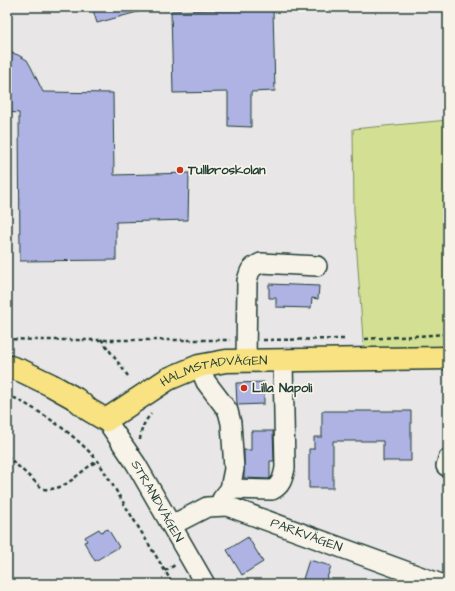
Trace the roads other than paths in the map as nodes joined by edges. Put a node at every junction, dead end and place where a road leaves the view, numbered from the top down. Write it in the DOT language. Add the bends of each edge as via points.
graph roads {
  1 [pos="317,266"];
  2 [pos="246,350"];
  3 [pos="448,358"];
  4 [pos="283,360"];
  5 [pos="7,366"];
  6 [pos="199,366"];
  7 [pos="106,420"];
  8 [pos="230,489"];
  9 [pos="217,507"];
  10 [pos="172,525"];
  11 [pos="205,584"];
  12 [pos="441,584"];
  1 -- 2 [label="street" via="261,263 250,270 247,281"];
  2 -- 4 [label="main road, HALMSTADVÄGEN"];
  2 -- 6 [label="main road, HALMSTADVÄGEN" via="226,361"];
  3 -- 4 [label="main road, HALMSTADVÄGEN"];
  4 -- 8 [label="street" via="285,468 282,481 272,490"];
  5 -- 7 [label="main road" via="51,385"];
  6 -- 7 [label="main road, HALMSTADVÄGEN" via="168,379"];
  6 -- 8 [label="street" via="206,382 228,411 234,469"];
  7 -- 10 [label="street, STRANDVÄGEN"];
  8 -- 9 [label="street"];
  9 -- 10 [label="street, PARKVÄGEN" via="207,507"];
  9 -- 12 [label="street, PARKVÄGEN" via="227,506"];
  10 -- 11 [label="street, STRANDVÄGEN"];
}
